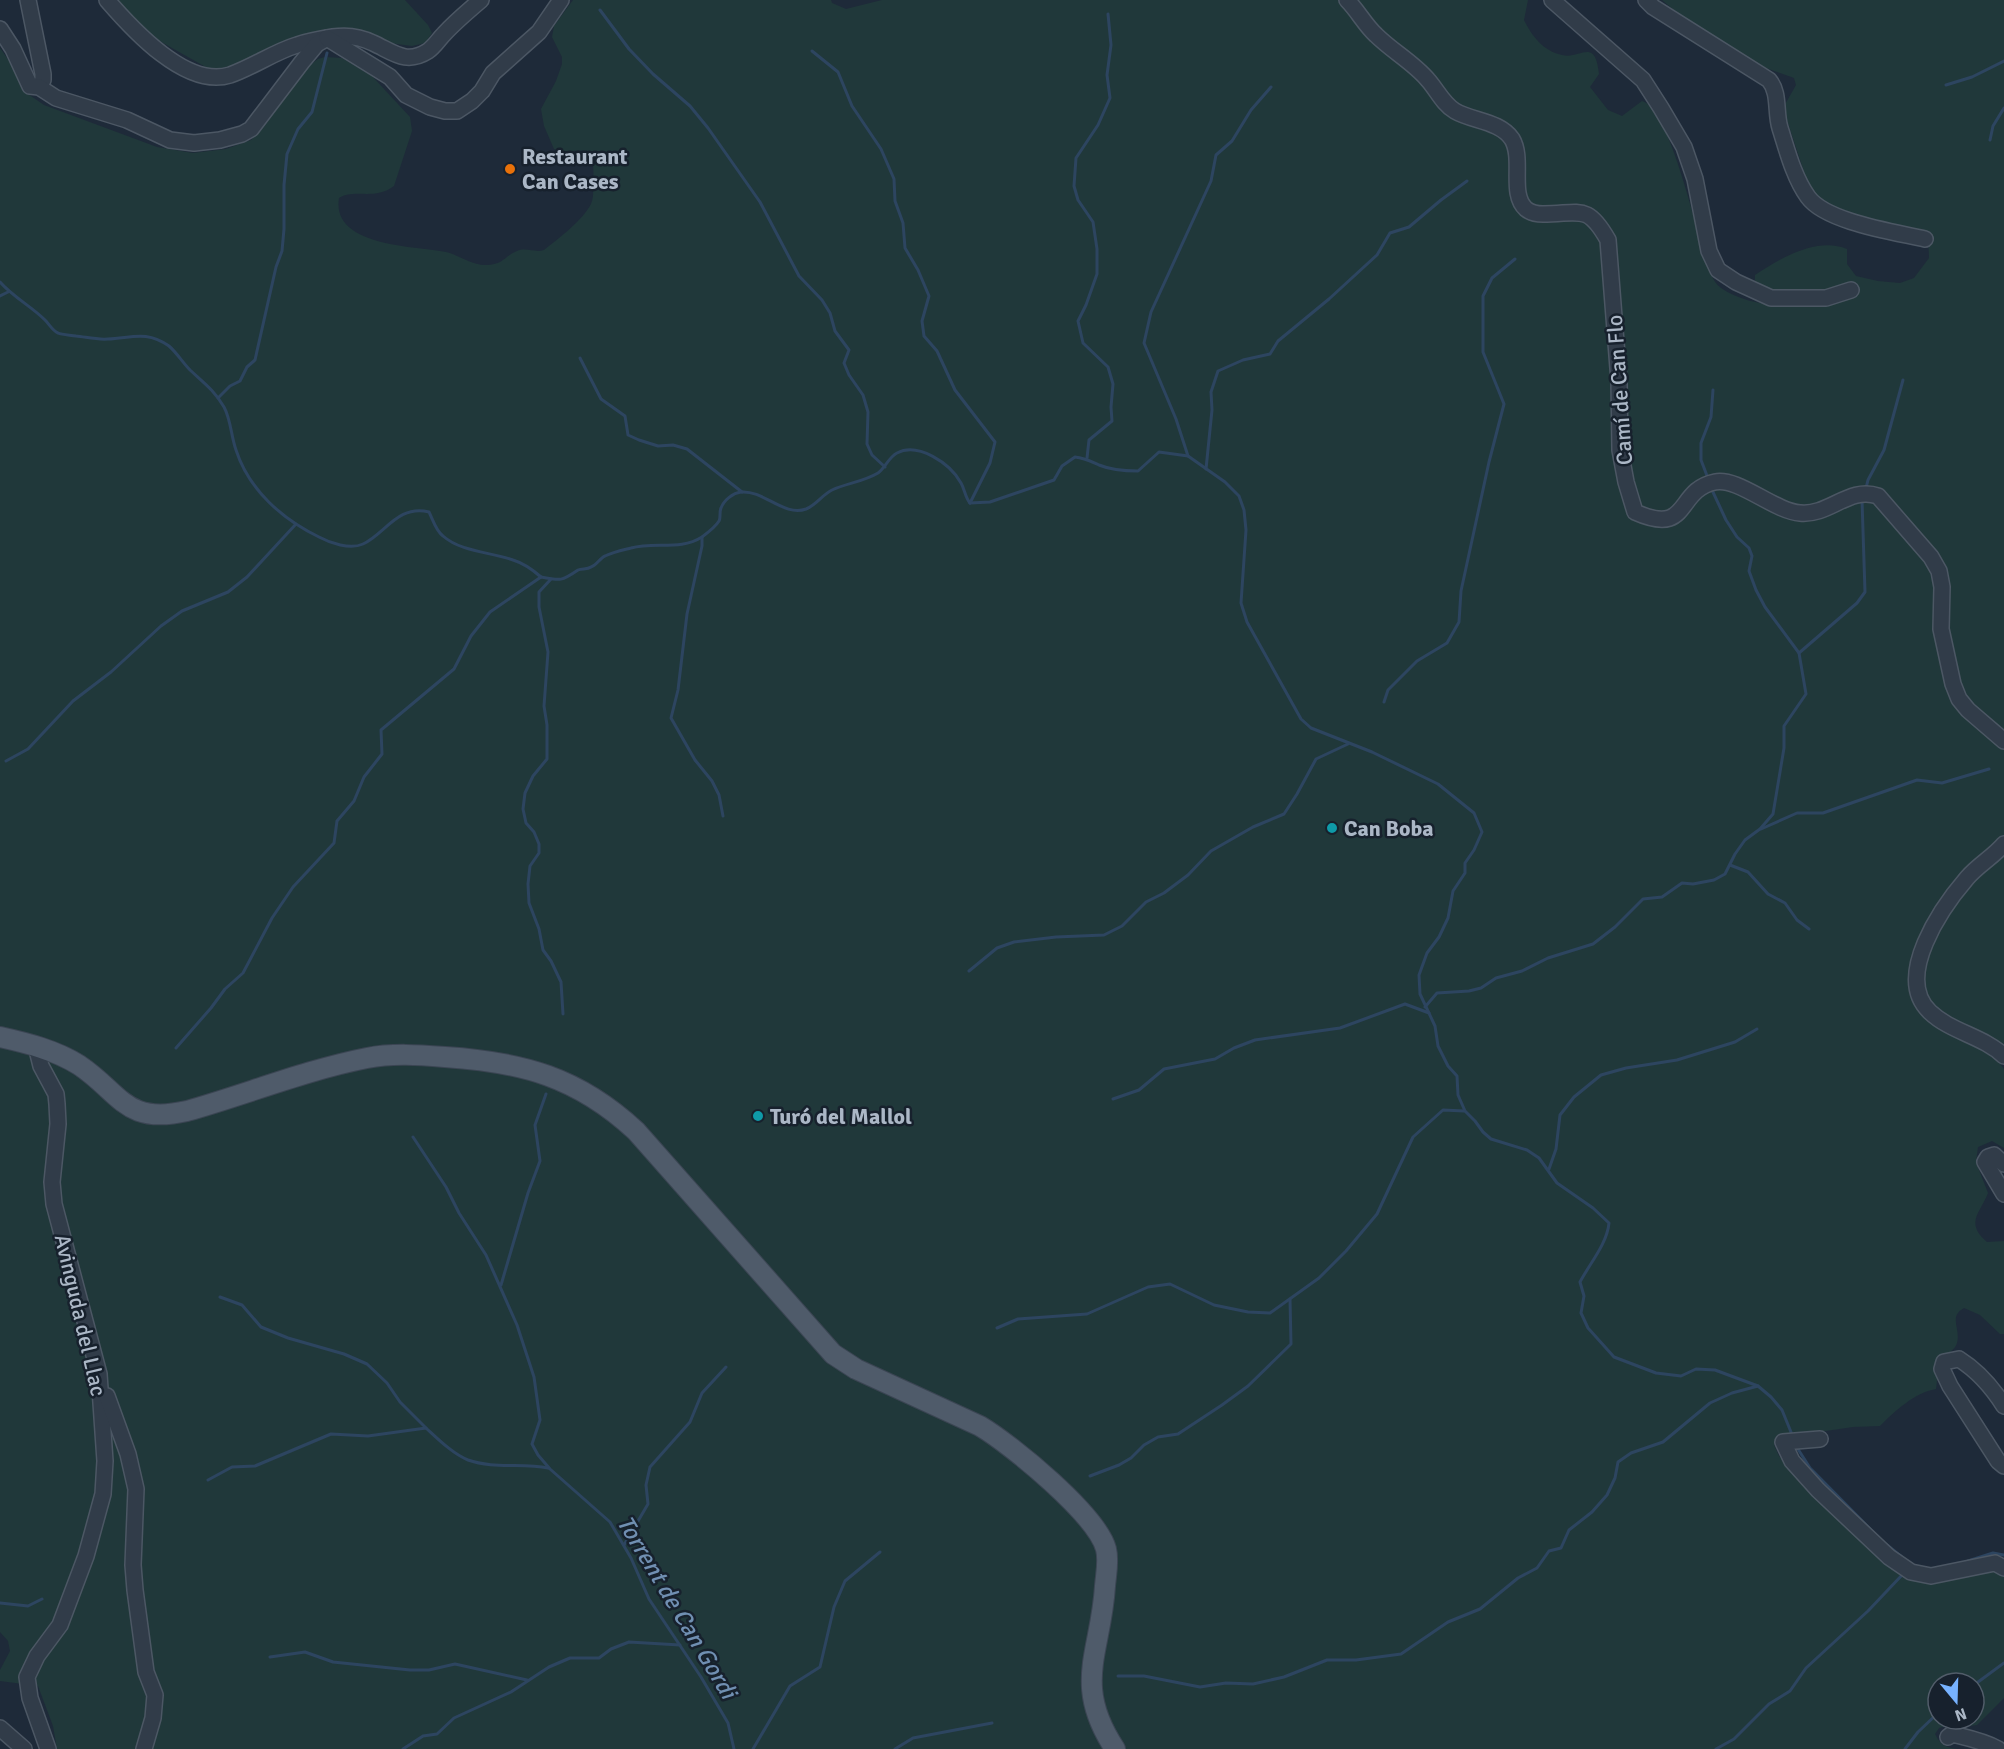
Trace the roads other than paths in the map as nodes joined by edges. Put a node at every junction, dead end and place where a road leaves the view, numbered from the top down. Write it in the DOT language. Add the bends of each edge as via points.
graph roads {
  1 [pos="28,0"];
  2 [pos="107,0"];
  3 [pos="481,0"];
  4 [pos="561,0"];
  5 [pos="1347,0"];
  6 [pos="1552,0"];
  7 [pos="1646,0"];
  8 [pos="0,29"];
  9 [pos="327,38"];
  10 [pos="39,87"];
  11 [pos="1925,239"];
  12 [pos="1851,290"];
  13 [pos="2004,741"];
  14 [pos="2004,844"];
  15 [pos="0,1037"];
  16 [pos="36,1046"];
  17 [pos="2002,1054"];
  18 [pos="2004,1164"];
  19 [pos="2004,1194"];
  20 [pos="99,1374"];
  21 [pos="2004,1406"];
  22 [pos="1820,1439"];
  23 [pos="2004,1466"];
  24 [pos="2004,1568"];
  25 [pos="0,1728"];
  26 [pos="1948,1737"];
  27 [pos="24,1749"];
  28 [pos="48,1749"];
  29 [pos="144,1749"];
  30 [pos="1115,1749"];
  31 [pos="1998,1749"];
  1 -- 10 [label="street" via="43,77"];
  2 -- 9 [label="street" via="144,40 184,68 215,77 229,76 296,45"];
  3 -- 9 [label="street" via="430,50 416,57 400,56 361,38"];
  4 -- 9 [label="street" via="539,32 493,73 472,101 457,111 430,107 406,95 390,77"];
  5 -- 13 [label="street, Camí de Can Flo" via="1374,33 1428,79 1451,109 1505,131 1512,139 1518,158 1519,197 1526,209 1536,213 1583,213 1594,219 1608,240 1620,450 1635,512 1665,520 1676,515 1698,489 1719,481 1801,513 1828,508 1854,494 1878,496 1940,571 1941,629 1959,699"];
  6 -- 12 [label="street" via="1643,80 1661,108 1684,147 1695,179 1709,251 1718,270 1771,298 1826,298"];
  7 -- 11 [label="street" via="1769,80 1776,92 1783,136 1809,199 1843,219"];
  8 -- 10 [label="street" via="28,84"];
  9 -- 10 [label="street" via="317,44 251,129 220,140 171,140 127,120 56,98"];
  14 -- 17 [label="street" via="1967,878 1944,909 1921,953 1916,983 1918,996 1931,1014"];
  15 -- 16 [label="main road"];
  16 -- 20 [label="street, Avinguda del Llac" via="56,1094 54,1204"];
  16 -- 30 [label="main road" via="80,1066 130,1108 158,1115 187,1111 353,1062 390,1055 517,1066 557,1079 600,1101 636,1131 834,1354 856,1369 996,1435 1087,1518 1106,1548 1091,1688 1097,1717"];
  18 -- 19 [label="street" via="1994,1155 1985,1162"];
  20 -- 28 [label="street, Avinguda del Llac" via="103,1494 86,1556 60,1625 27,1677"];
  20 -- 29 [label="street" via="128,1454 136,1489 135,1590 146,1672 155,1695"];
  21 -- 23 [label="street" via="1970,1366 1959,1359 1944,1362 1942,1369 1950,1386"];
  22 -- 24 [label="street" via="1783,1442 1792,1461 1818,1490 1889,1557 1911,1572 1931,1576 1995,1563"];
  25 -- 27 [label="street"];
  26 -- 31 [label="street" via="1952,1734"];
}
